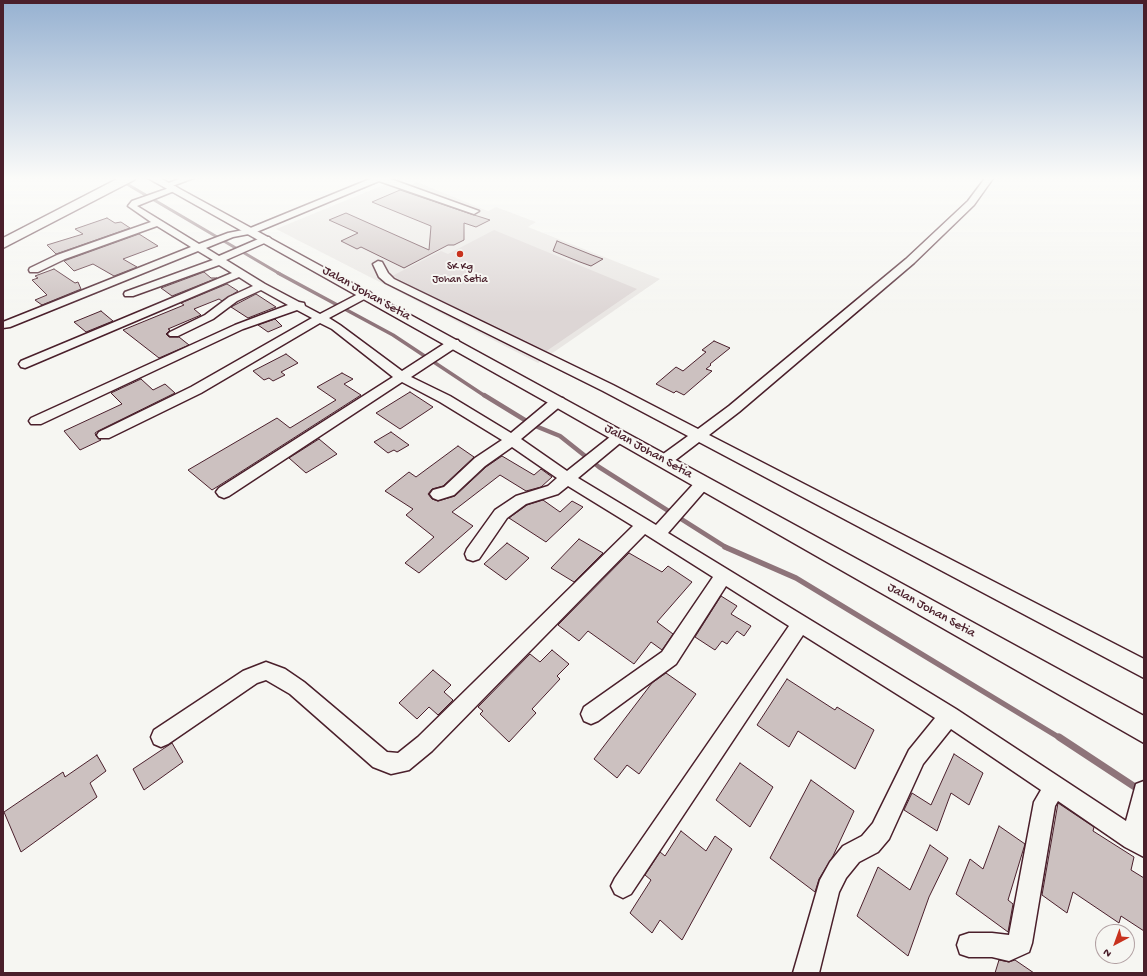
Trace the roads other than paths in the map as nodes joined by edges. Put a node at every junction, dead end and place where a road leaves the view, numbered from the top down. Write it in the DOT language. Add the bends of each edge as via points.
graph roads {
  1 [pos="27,223"];
  2 [pos="44,223"];
  3 [pos="157,223"];
  4 [pos="160,223"];
  5 [pos="225,223"];
  6 [pos="285,223"];
  7 [pos="951,223"];
  8 [pos="3,235"];
  9 [pos="255,239"];
  10 [pos="3,244"];
  11 [pos="202,246"];
  12 [pos="222,259"];
  13 [pos="378,264"];
  14 [pos="34,270"];
  15 [pos="240,273"];
  16 [pos="262,286"];
  17 [pos="129,294"];
  18 [pos="360,298"];
  19 [pos="300,305"];
  20 [pos="324,316"];
  21 [pos="6,325"];
  22 [pos="174,334"];
  23 [pos="448,348"];
  24 [pos="25,364"];
  25 [pos="406,375"];
  26 [pos="553,406"];
  27 [pos="36,421"];
  28 [pos="104,435"];
  29 [pos="698,436"];
  30 [pos="513,438"];
  31 [pos="615,441"];
  32 [pos="664,461"];
  33 [pos="572,476"];
  34 [pos="698,489"];
  35 [pos="224,492"];
  36 [pos="438,494"];
  37 [pos="656,529"];
  38 [pos="473,554"];
  39 [pos="723,576"];
  40 [pos="800,624"];
  41 [pos="1144,669"];
  42 [pos="592,714"];
  43 [pos="949,716"];
  44 [pos="1144,730"];
  45 [pos="161,737"];
  46 [pos="1055,787"];
  47 [pos="1144,792"];
  48 [pos="1138,836"];
  49 [pos="622,886"];
  50 [pos="969,945"];
  51 [pos="806,973"];
  1 -- 8 [label="highway"];
  2 -- 10 [label="highway"];
  3 -- 14 [label="street" via="61,257"];
  4 -- 11 [label="street"];
  5 -- 9 [label="main road, Jalan Johan Setia"];
  6 -- 9 [label="street"];
  7 -- 29 [label="street" via="910,261 734,409"];
  9 -- 11 [label="street" via="231,235"];
  9 -- 12 [label="street"];
  9 -- 18 [label="main road, Jalan Johan Setia"];
  11 -- 12 [label="street"];
  11 -- 21 [label="street"];
  12 -- 15 [label="street"];
  12 -- 17 [label="street"];
  13 -- 29 [label="street" via="383,275 390,281 608,388"];
  15 -- 16 [label="street"];
  15 -- 24 [label="street"];
  16 -- 19 [label="street"];
  16 -- 22 [label="street" via="233,299 209,317"];
  18 -- 20 [label="street"];
  18 -- 23 [label="main road, Jalan Johan Setia"];
  19 -- 20 [label="street"];
  19 -- 27 [label="street" via="239,327"];
  20 -- 25 [label="street"];
  20 -- 28 [label="street" via="196,390"];
  23 -- 25 [label="street"];
  23 -- 26 [label="main road, Jalan Johan Setia"];
  25 -- 30 [label="street"];
  25 -- 35 [label="street"];
  26 -- 30 [label="street"];
  26 -- 31 [label="main road, Jalan Johan Setia"];
  29 -- 32 [label="street"];
  29 -- 41 [label="street"];
  30 -- 33 [label="street"];
  30 -- 36 [label="street" via="480,462 449,491"];
  31 -- 32 [label="main road, Jalan Johan Setia"];
  31 -- 33 [label="street"];
  32 -- 34 [label="main road, Jalan Johan Setia"];
  33 -- 37 [label="street"];
  33 -- 38 [label="street" via="553,490 521,500 501,514"];
  34 -- 37 [label="street"];
  34 -- 44 [label="main road, Jalan Johan Setia"];
  37 -- 39 [label="street"];
  37 -- 45 [label="street" via="402,763 391,764 380,760 298,688 278,675 266,672 250,677"];
  39 -- 40 [label="street"];
  39 -- 42 [label="street" via="670,658"];
  40 -- 43 [label="street"];
  40 -- 49 [label="street"];
  43 -- 46 [label="street"];
  43 -- 51 [label="street" via="916,757 881,831 870,844 851,854 838,870 828,888"];
  46 -- 48 [label="street"];
  46 -- 50 [label="street" via="1046,802 1020,943 1010,949 992,945"];
  47 -- 48 [label="street"];
}
